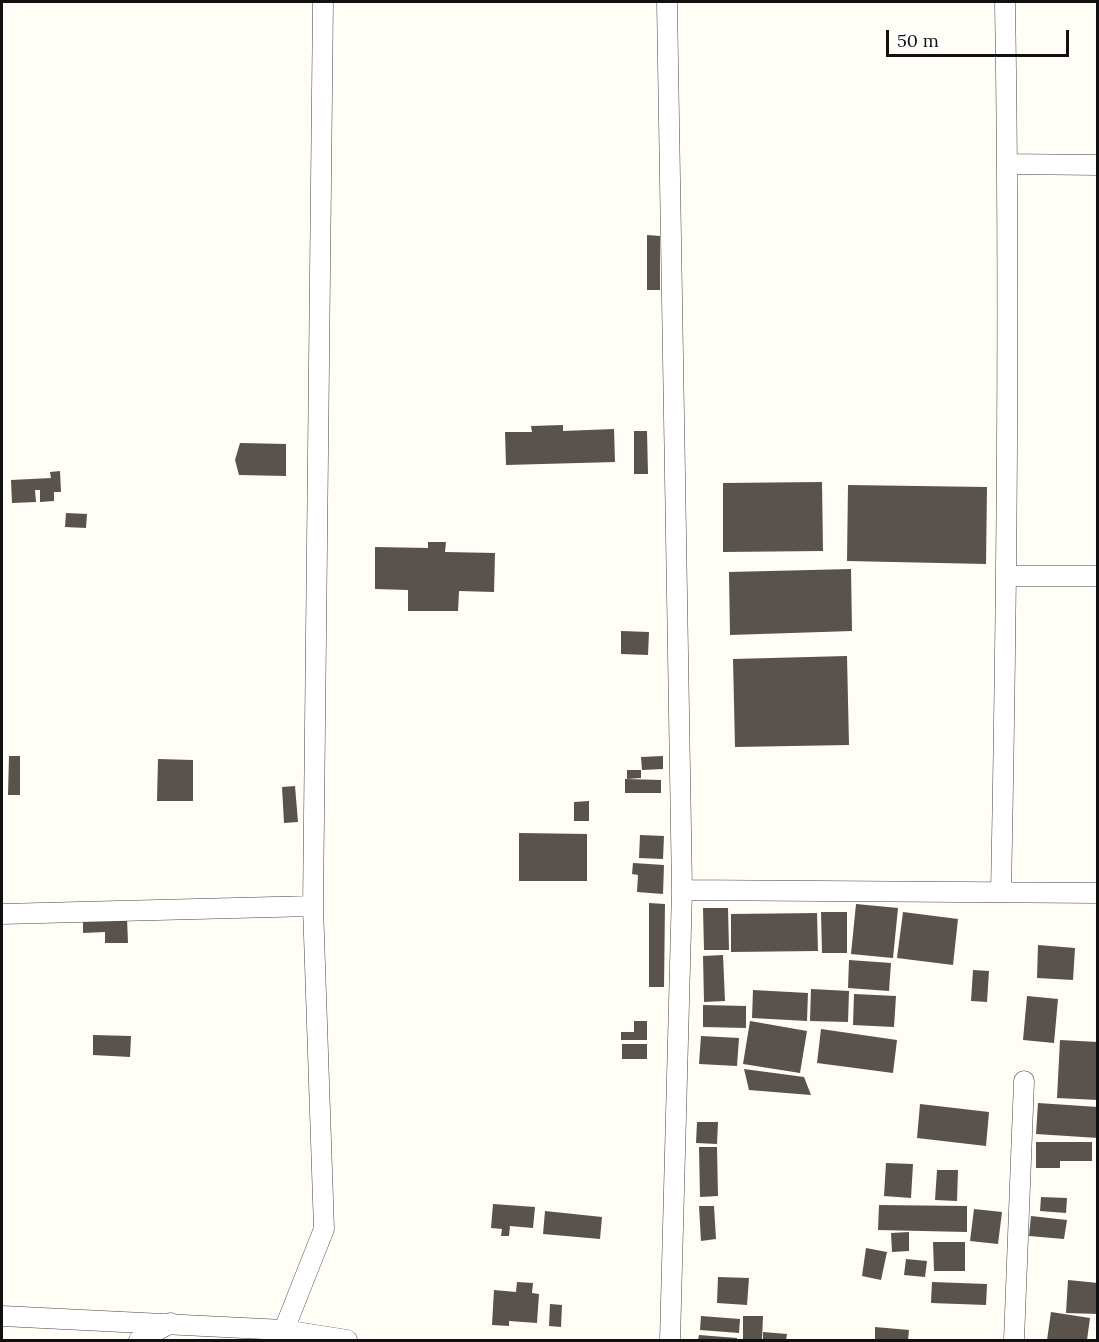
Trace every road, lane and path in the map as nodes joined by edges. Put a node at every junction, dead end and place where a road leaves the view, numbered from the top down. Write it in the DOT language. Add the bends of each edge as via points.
graph roads {
  1 [pos="323,2"];
  2 [pos="667,2"];
  3 [pos="1005,2"];
  4 [pos="1008,164"];
  5 [pos="1098,165"];
  6 [pos="1007,576"];
  7 [pos="1098,576"];
  8 [pos="682,890"];
  9 [pos="1001,892"];
  10 [pos="1098,893"];
  11 [pos="313,906"];
  12 [pos="2,914"];
  13 [pos="1023,1082"];
  14 [pos="2,1316"];
  15 [pos="171,1323"];
  16 [pos="283,1335"];
  17 [pos="139,1341"];
  18 [pos="346,1341"];
  19 [pos="670,1341"];
  20 [pos="1014,1341"];
  1 -- 11 [label="street"];
  2 -- 8 [label="street"];
  3 -- 4 [label="street"];
  4 -- 5 [label="street"];
  4 -- 6 [label="street"];
  6 -- 7 [label="street"];
  6 -- 9 [label="street"];
  8 -- 9 [label="street"];
  8 -- 19 [label="street"];
  9 -- 10 [label="street"];
  11 -- 12 [label="street"];
  11 -- 16 [label="street" via="324,1229"];
  13 -- 20 [label="street"];
  14 -- 15 [label="street"];
  15 -- 16 [label="street"];
  15 -- 17 [label="street"];
  16 -- 18 [label="street"];
}
